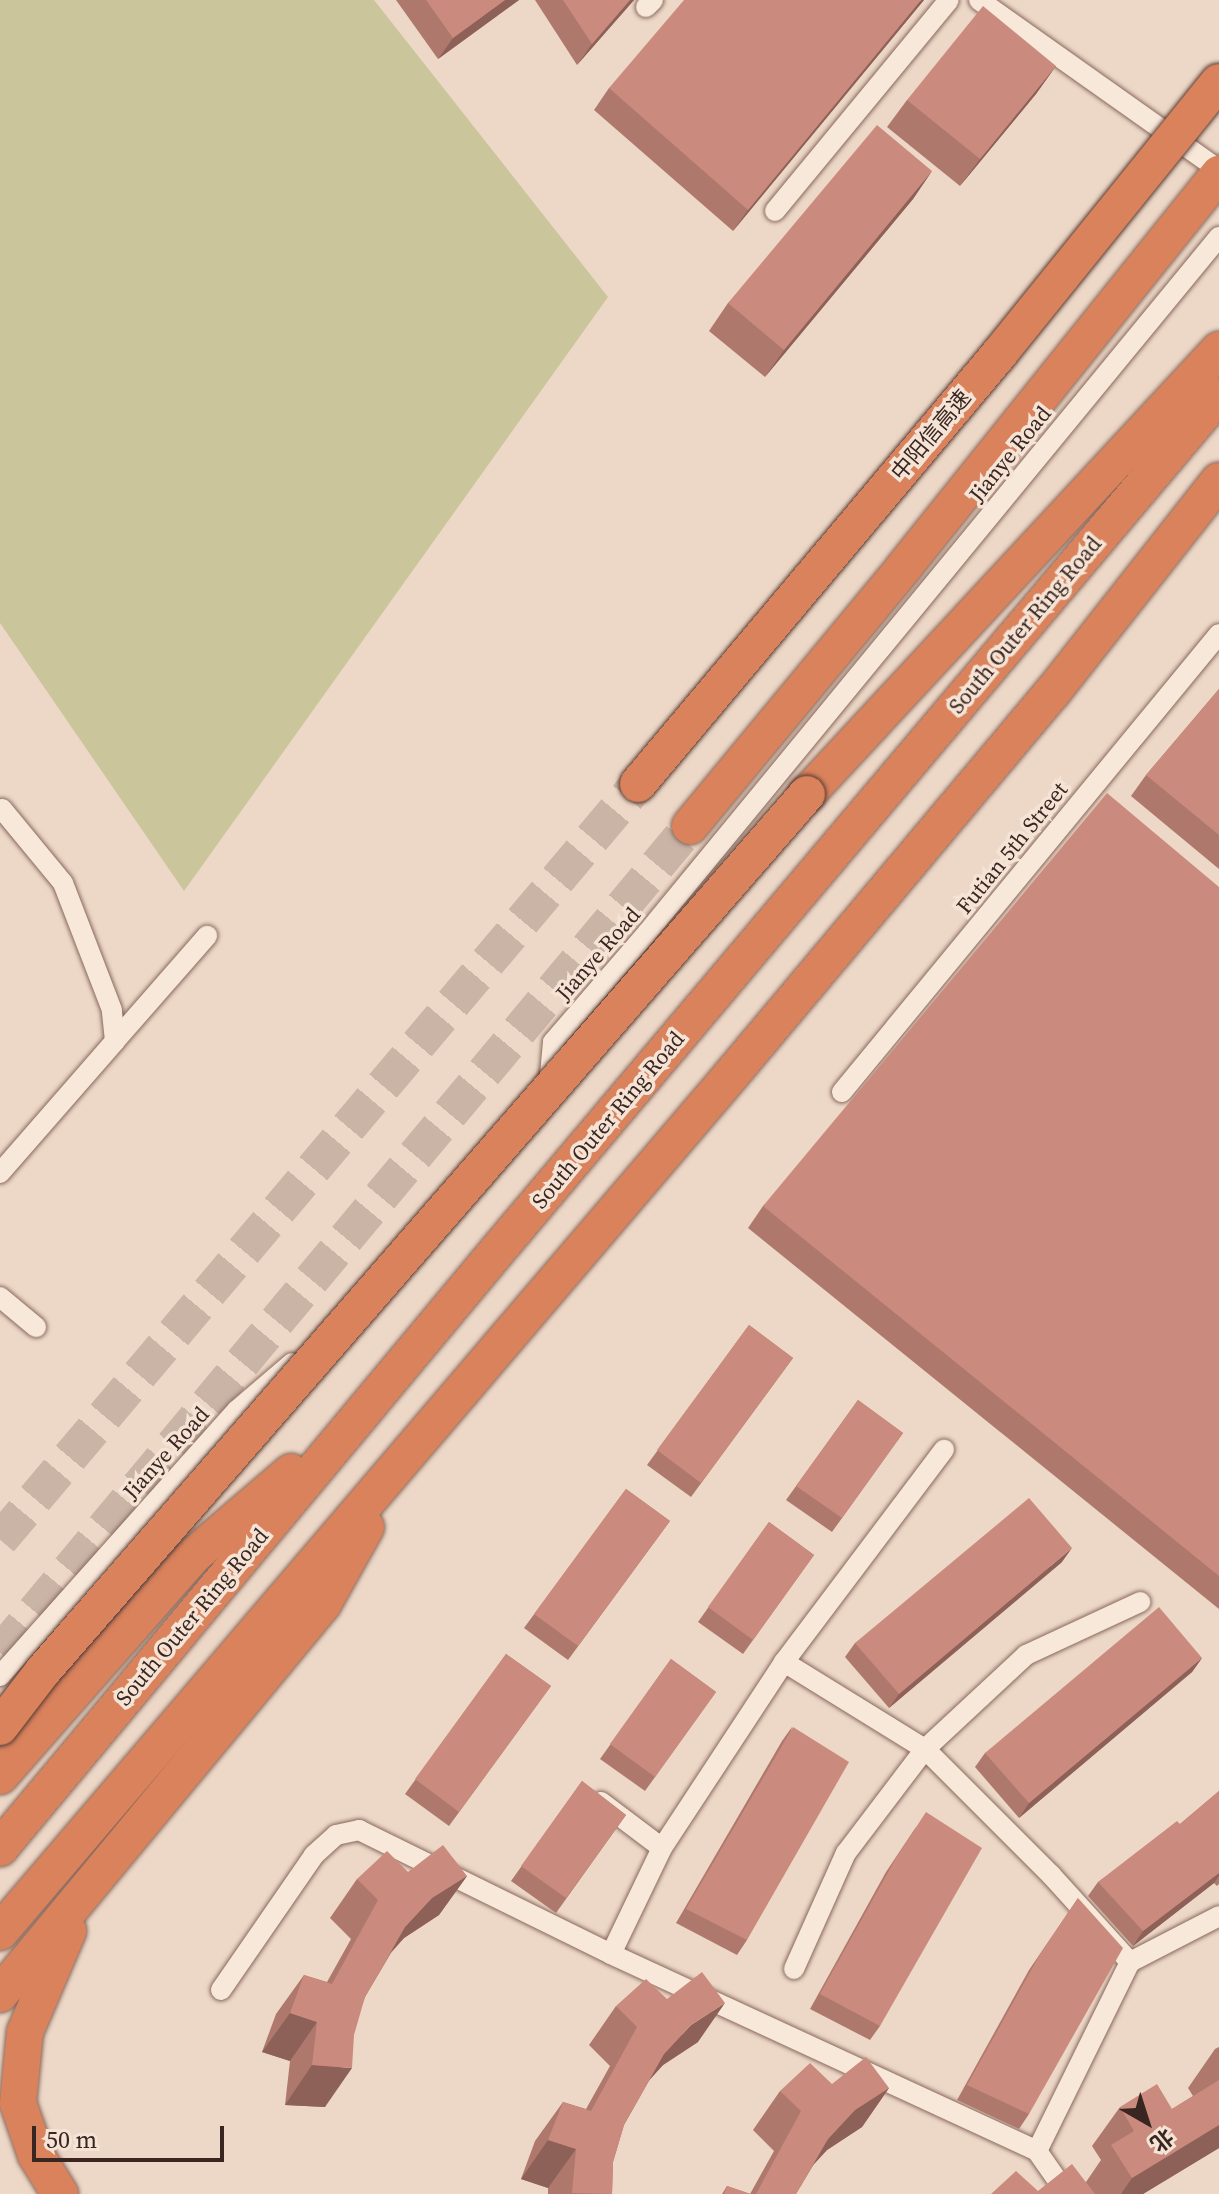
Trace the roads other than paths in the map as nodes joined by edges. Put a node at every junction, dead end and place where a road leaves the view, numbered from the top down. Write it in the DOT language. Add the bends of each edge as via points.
graph roads {
  1 [pos="949,0"];
  2 [pos="979,0"];
  3 [pos="1219,82"];
  4 [pos="1219,172"];
  5 [pos="775,211"];
  6 [pos="1219,237"];
  7 [pos="1219,350"];
  8 [pos="1219,395"];
  9 [pos="1219,481"];
  10 [pos="1219,634"];
  11 [pos="638,784"];
  12 [pos="2,809"];
  13 [pos="690,826"];
  14 [pos="207,936"];
  15 [pos="115,1041"];
  16 [pos="842,1092"];
  17 [pos="0,1173"];
  18 [pos="0,1297"];
  19 [pos="36,1327"];
  20 [pos="371,1403"];
  21 [pos="944,1450"];
  22 [pos="406,1454"];
  23 [pos="1140,1602"];
  24 [pos="784,1662"];
  25 [pos="0,1676"];
  26 [pos="0,1727"];
  27 [pos="925,1749"];
  28 [pos="0,1776"];
  29 [pos="596,1799"];
  30 [pos="0,1848"];
  31 [pos="662,1848"];
  32 [pos="84,1894"];
  33 [pos="1219,1916"];
  34 [pos="0,1932"];
  35 [pos="611,1954"];
  36 [pos="1130,1962"];
  37 [pos="794,1969"];
  38 [pos="221,1990"];
  39 [pos="0,1994"];
  40 [pos="1037,2151"];
  41 [pos="60,2194"];
  42 [pos="1067,2194"];
  1 -- 5 [label="street"];
  2 -- 4 [label="street"];
  3 -- 11 [label="highway, 中阳信高速, bridge" via="1000,353"];
  4 -- 13 [label="highway"];
  6 -- 25 [label="street, Jianye Road" via="553,1042 552,1081 534,1115 398,1265 237,1410"];
  7 -- 26 [label="highway, bridge" via="807,794 43,1671"];
  8 -- 20 [label="highway, South Outer Ring Road"];
  9 -- 22 [label="highway" via="1042,705"];
  10 -- 16 [label="street, Futian 5th Street" via="1094,799"];
  12 -- 15 [label="street" via="63,883 112,1010"];
  14 -- 15 [label="street"];
  15 -- 17 [label="street"];
  18 -- 19 [label="street"];
  20 -- 28 [label="highway" via="193,1556"];
  20 -- 30 [label="highway, South Outer Ring Road"];
  21 -- 24 [label="street"];
  22 -- 32 [label="highway" via="323,1604"];
  22 -- 34 [label="highway"];
  23 -- 27 [label="street" via="1026,1655"];
  24 -- 27 [label="street"];
  24 -- 31 [label="street"];
  27 -- 36 [label="street"];
  27 -- 37 [label="street" via="846,1853"];
  29 -- 31 [label="street"];
  31 -- 35 [label="street"];
  32 -- 39 [label="highway"];
  32 -- 41 [label="highway" via="25,2032 18,2103 36,2155"];
  33 -- 36 [label="street"];
  35 -- 38 [label="street" via="359,1830 336,1835 314,1855"];
  35 -- 40 [label="street"];
  36 -- 40 [label="street"];
  40 -- 42 [label="street"];
}
